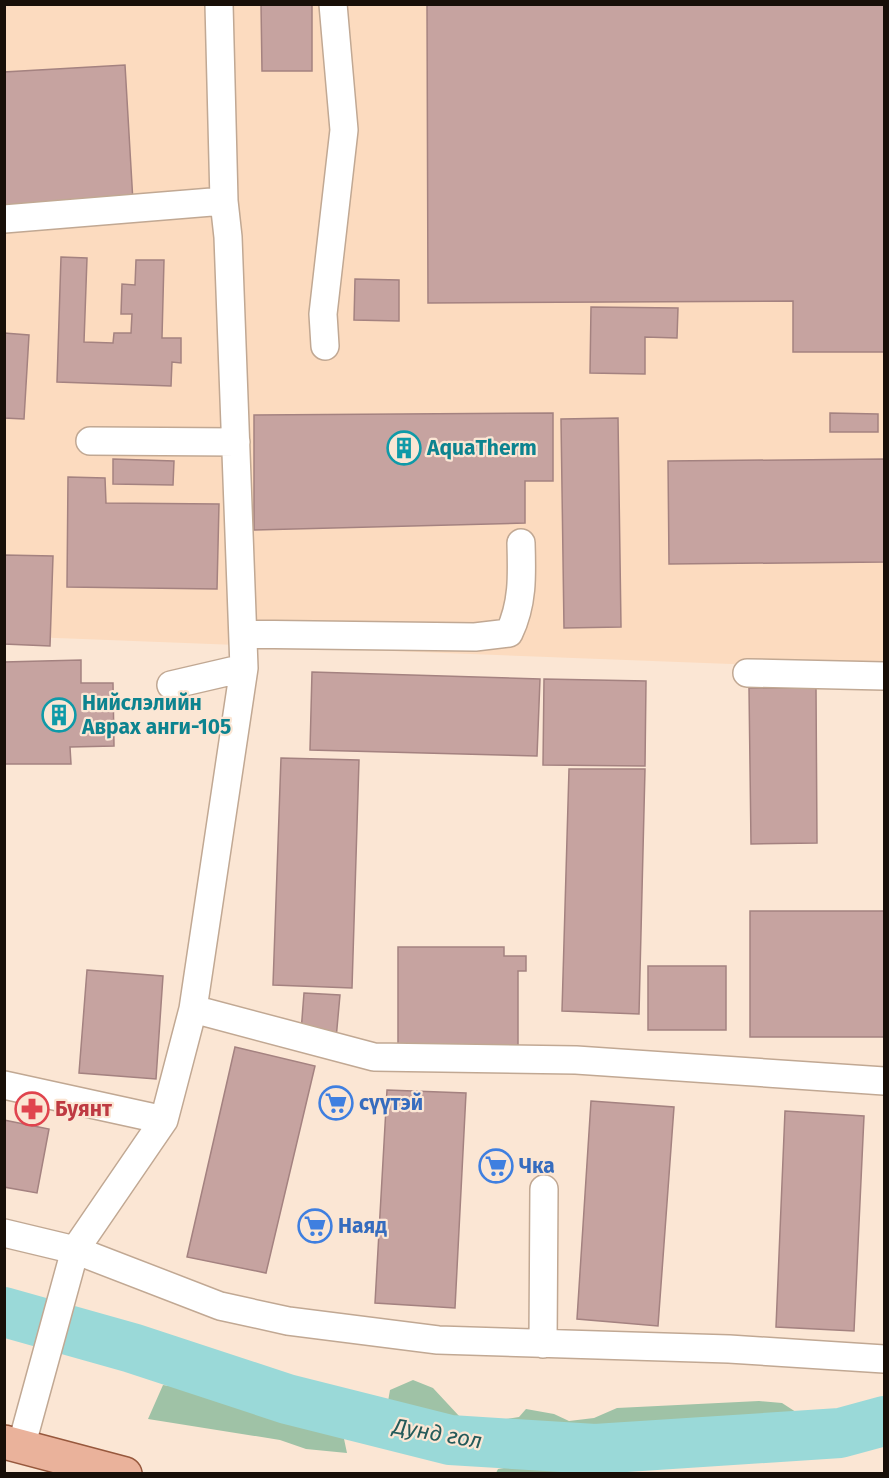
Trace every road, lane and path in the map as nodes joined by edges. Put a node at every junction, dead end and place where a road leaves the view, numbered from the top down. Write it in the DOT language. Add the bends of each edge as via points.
graph roads {
  1 [pos="219,4"];
  2 [pos="333,4"];
  3 [pos="224,201"];
  4 [pos="4,219"];
  5 [pos="325,346"];
  6 [pos="90,441"];
  7 [pos="236,442"];
  8 [pos="521,543"];
  9 [pos="243,634"];
  10 [pos="244,668"];
  11 [pos="747,674"];
  12 [pos="885,676"];
  13 [pos="171,685"];
  14 [pos="193,1009"];
  15 [pos="885,1081"];
  16 [pos="4,1085"];
  17 [pos="165,1120"];
  18 [pos="544,1190"];
  19 [pos="4,1233"];
  20 [pos="75,1250"];
  21 [pos="543,1344"];
  22 [pos="885,1359"];
  23 [pos="13,1444"];
  24 [pos="125,1473"];
  1 -- 3 [label="street"];
  2 -- 5 [label="street" via="344,130 323,314"];
  3 -- 4 [label="street"];
  3 -- 7 [label="street"];
  6 -- 7 [label="street"];
  7 -- 9 [label="street"];
  8 -- 9 [label="street" via="522,591 509,633 475,637"];
  9 -- 10 [label="street"];
  10 -- 13 [label="street"];
  10 -- 14 [label="street"];
  11 -- 12 [label="street"];
  14 -- 15 [label="street" via="374,1058 576,1060"];
  14 -- 17 [label="street"];
  16 -- 17 [label="street"];
  17 -- 20 [label="street"];
  18 -- 21 [label="street"];
  19 -- 20 [label="street"];
  20 -- 21 [label="street" via="220,1306 288,1320 438,1340"];
  20 -- 23 [label="street" via="30,1413"];
  21 -- 22 [label="street" via="729,1349"];
  23 -- 24 [label="main road"];
}
